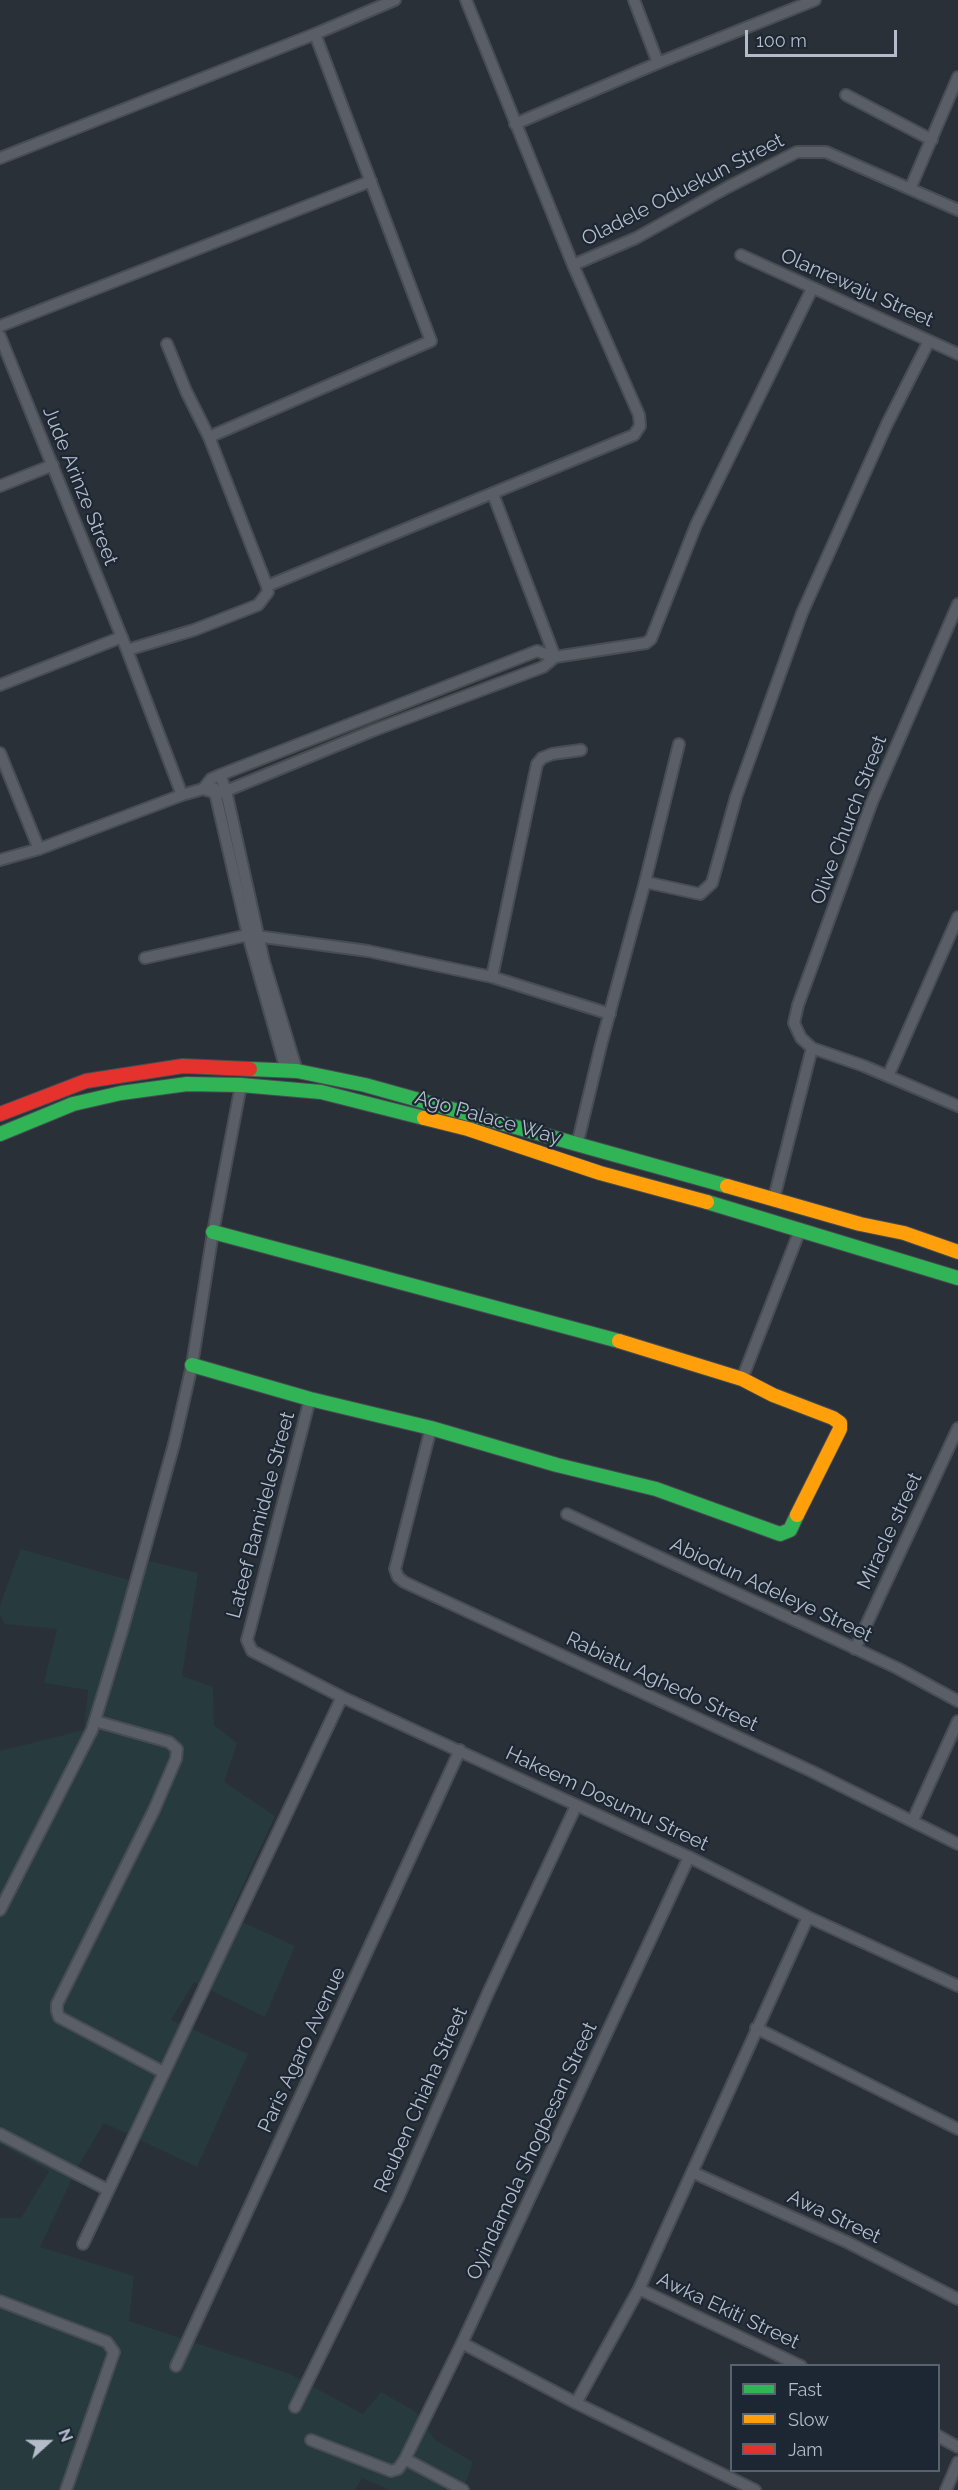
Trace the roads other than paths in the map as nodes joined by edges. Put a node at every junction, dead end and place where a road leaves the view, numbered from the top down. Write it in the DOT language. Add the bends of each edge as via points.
graph roads {
  1 [pos="394,0"];
  2 [pos="466,0"];
  3 [pos="634,0"];
  4 [pos="815,0"];
  5 [pos="315,34"];
  6 [pos="658,63"];
  7 [pos="958,77"];
  8 [pos="846,95"];
  9 [pos="515,124"];
  10 [pos="932,140"];
  11 [pos="0,158"];
  12 [pos="371,181"];
  13 [pos="910,189"];
  14 [pos="958,210"];
  15 [pos="741,255"];
  16 [pos="573,265"];
  17 [pos="812,289"];
  18 [pos="0,326"];
  19 [pos="0,336"];
  20 [pos="929,341"];
  21 [pos="167,344"];
  22 [pos="958,354"];
  23 [pos="209,436"];
  24 [pos="53,465"];
  25 [pos="0,486"];
  26 [pos="493,495"];
  27 [pos="267,586"];
  28 [pos="958,604"];
  29 [pos="122,637"];
  30 [pos="127,650"];
  31 [pos="555,657"];
  32 [pos="0,686"];
  33 [pos="679,744"];
  34 [pos="581,750"];
  35 [pos="0,753"];
  36 [pos="216,777"];
  37 [pos="203,789"];
  38 [pos="221,792"];
  39 [pos="182,795"];
  40 [pos="39,849"];
  41 [pos="0,860"];
  42 [pos="645,882"];
  43 [pos="958,916"];
  44 [pos="253,937"];
  45 [pos="145,958"];
  46 [pos="492,977"];
  47 [pos="610,1014"];
  48 [pos="812,1048"];
  49 [pos="292,1070"];
  50 [pos="888,1076"];
  51 [pos="241,1084"];
  52 [pos="958,1106"];
  53 [pos="0,1114"];
  54 [pos="0,1134"];
  55 [pos="577,1145"];
  56 [pos="774,1198"];
  57 [pos="800,1230"];
  58 [pos="213,1232"];
  59 [pos="912,1236"];
  60 [pos="934,1244"];
  61 [pos="958,1252"];
  62 [pos="898,1259"];
  63 [pos="920,1265"];
  64 [pos="958,1278"];
  65 [pos="192,1365"];
  66 [pos="742,1379"];
  67 [pos="310,1399"];
  68 [pos="431,1428"];
  69 [pos="958,1428"];
  70 [pos="567,1514"];
  71 [pos="247,1640"];
  72 [pos="855,1649"];
  73 [pos="342,1697"];
  74 [pos="958,1701"];
  75 [pos="95,1721"];
  76 [pos="958,1721"];
  77 [pos="460,1750"];
  78 [pos="576,1806"];
  79 [pos="913,1820"];
  80 [pos="958,1844"];
  81 [pos="689,1857"];
  82 [pos="0,1910"];
  83 [pos="808,1917"];
  84 [pos="958,1986"];
  85 [pos="756,2028"];
  86 [pos="163,2072"];
  87 [pos="958,2129"];
  88 [pos="0,2134"];
  89 [pos="692,2172"];
  90 [pos="108,2190"];
  91 [pos="83,2244"];
  92 [pos="639,2289"];
  93 [pos="958,2299"];
  94 [pos="0,2301"];
  95 [pos="462,2343"];
  96 [pos="797,2364"];
  97 [pos="176,2366"];
  98 [pos="576,2403"];
  99 [pos="295,2407"];
  100 [pos="940,2437"];
  101 [pos="311,2440"];
  102 [pos="958,2447"];
  103 [pos="405,2459"];
  104 [pos="958,2462"];
  105 [pos="66,2490"];
  106 [pos="464,2490"];
  107 [pos="755,2490"];
  108 [pos="946,2490"];
  1 -- 5 [label="street"];
  2 -- 9 [label="street"];
  3 -- 6 [label="street"];
  4 -- 6 [label="street"];
  5 -- 11 [label="street"];
  5 -- 12 [label="street"];
  6 -- 9 [label="street"];
  7 -- 10 [label="street"];
  8 -- 10 [label="street"];
  9 -- 16 [label="street"];
  10 -- 13 [label="street"];
  12 -- 18 [label="street"];
  12 -- 23 [label="street" via="431,341"];
  13 -- 14 [label="street, Oladele Oduekun Street"];
  13 -- 16 [label="street, Oladele Oduekun Street" via="825,152 797,152 636,238"];
  15 -- 17 [label="street, Olanrewaju Street"];
  16 -- 26 [label="street" via="639,415 640,426 634,435 517,481"];
  17 -- 20 [label="street, Olanrewaju Street"];
  17 -- 31 [label="street" via="696,525 651,639 646,643"];
  19 -- 24 [label="street, Jude Arinze Street"];
  20 -- 22 [label="street, Olanrewaju Street"];
  20 -- 42 [label="street" via="802,612 736,797 712,883 700,894"];
  21 -- 23 [label="street"];
  23 -- 27 [label="street"];
  24 -- 25 [label="street"];
  24 -- 29 [label="street, Jude Arinze Street"];
  26 -- 27 [label="street"];
  26 -- 31 [label="street"];
  27 -- 30 [label="street" via="268,592 258,605"];
  28 -- 48 [label="street, Olive Church Street" via="872,802 798,1005 794,1023 801,1038"];
  29 -- 30 [label="street, Jude Arinze Street"];
  29 -- 32 [label="street"];
  30 -- 39 [label="street, Jude Arinze Street"];
  31 -- 36 [label="street" via="537,651"];
  31 -- 38 [label="street" via="543,667"];
  33 -- 42 [label="street"];
  34 -- 46 [label="street" via="552,754 537,764"];
  35 -- 40 [label="street"];
  36 -- 37 [label="street"];
  36 -- 38 [label="street"];
  37 -- 38 [label="street"];
  37 -- 39 [label="street"];
  38 -- 44 [label="street"];
  39 -- 40 [label="street"];
  40 -- 41 [label="street"];
  42 -- 47 [label="street"];
  43 -- 50 [label="street"];
  44 -- 45 [label="street"];
  44 -- 46 [label="street" via="368,951"];
  44 -- 49 [label="street"];
  46 -- 47 [label="street"];
  47 -- 55 [label="street"];
  48 -- 50 [label="street"];
  48 -- 56 [label="street"];
  49 -- 53 [label="main road, Ago Palace Way" via="183,1066 86,1082"];
  49 -- 55 [label="main road, Ago Palace Way" via="366,1085"];
  50 -- 52 [label="street"];
  51 -- 54 [label="main road, Ago Palace Way" via="187,1084 121,1093 73,1104"];
  51 -- 57 [label="main road, Ago Palace Way" via="321,1092 468,1129 600,1173"];
  51 -- 58 [label="street"];
  55 -- 56 [label="main road, Ago Palace Way"];
  56 -- 59 [label="main road, Ago Palace Way"];
  57 -- 62 [label="main road, Ago Palace Way"];
  57 -- 66 [label="street"];
  58 -- 65 [label="street"];
  58 -- 66 [label="main road" via="631,1344"];
  59 -- 60 [label="main road, Ago Palace Way"];
  59 -- 62 [label="main road"];
  60 -- 61 [label="main road, Ago Palace Way"];
  60 -- 63 [label="main road"];
  62 -- 63 [label="main road, Ago Palace Way"];
  63 -- 64 [label="main road, Ago Palace Way"];
  65 -- 67 [label="main road"];
  65 -- 75 [label="street" via="174,1444"];
  66 -- 68 [label="main road" via="840,1423 790,1530 780,1534 656,1489"];
  67 -- 68 [label="main road"];
  67 -- 71 [label="street, Lateef Bamidele Street"];
  68 -- 79 [label="street, Rabiatu Aghedo Street" via="394,1569 398,1577"];
  69 -- 72 [label="street, Miracle street"];
  70 -- 72 [label="street, Abiodun Adeleye Street"];
  71 -- 73 [label="street, Hakeem Dosumu Street" via="252,1651"];
  72 -- 74 [label="street, Abiodun Adeleye Street"];
  73 -- 77 [label="street, Hakeem Dosumu Street"];
  73 -- 86 [label="street"];
  75 -- 82 [label="street"];
  75 -- 86 [label="street" via="169,1742 177,1749 176,1759 57,2011 59,2017"];
  76 -- 79 [label="street"];
  77 -- 78 [label="street, Hakeem Dosumu Street"];
  77 -- 97 [label="street, Paris Agaro Avenue"];
  78 -- 81 [label="street, Hakeem Dosumu Street"];
  78 -- 99 [label="street, Reuben Chiaha Street" via="398,2198"];
  79 -- 80 [label="street, Rabiatu Aghedo Street"];
  81 -- 83 [label="street, Hakeem Dosumu Street"];
  81 -- 95 [label="street, Oyindamola Shogbesan Street"];
  83 -- 84 [label="street, Hakeem Dosumu Street"];
  83 -- 85 [label="street"];
  85 -- 87 [label="street"];
  85 -- 89 [label="street"];
  86 -- 90 [label="street"];
  88 -- 90 [label="street"];
  89 -- 92 [label="street"];
  89 -- 93 [label="street, Awa Street" via="846,2242"];
  90 -- 91 [label="street"];
  92 -- 96 [label="street, Awka Ekiti Street"];
  92 -- 98 [label="street"];
  94 -- 105 [label="street" via="107,2342 114,2352"];
  95 -- 98 [label="street"];
  95 -- 103 [label="street, Oyindamola Shogbesan Street"];
  98 -- 107 [label="street"];
  100 -- 102 [label="street"];
  101 -- 103 [label="street" via="390,2471 398,2469"];
  103 -- 106 [label="street"];
  104 -- 108 [label="street"];
}
